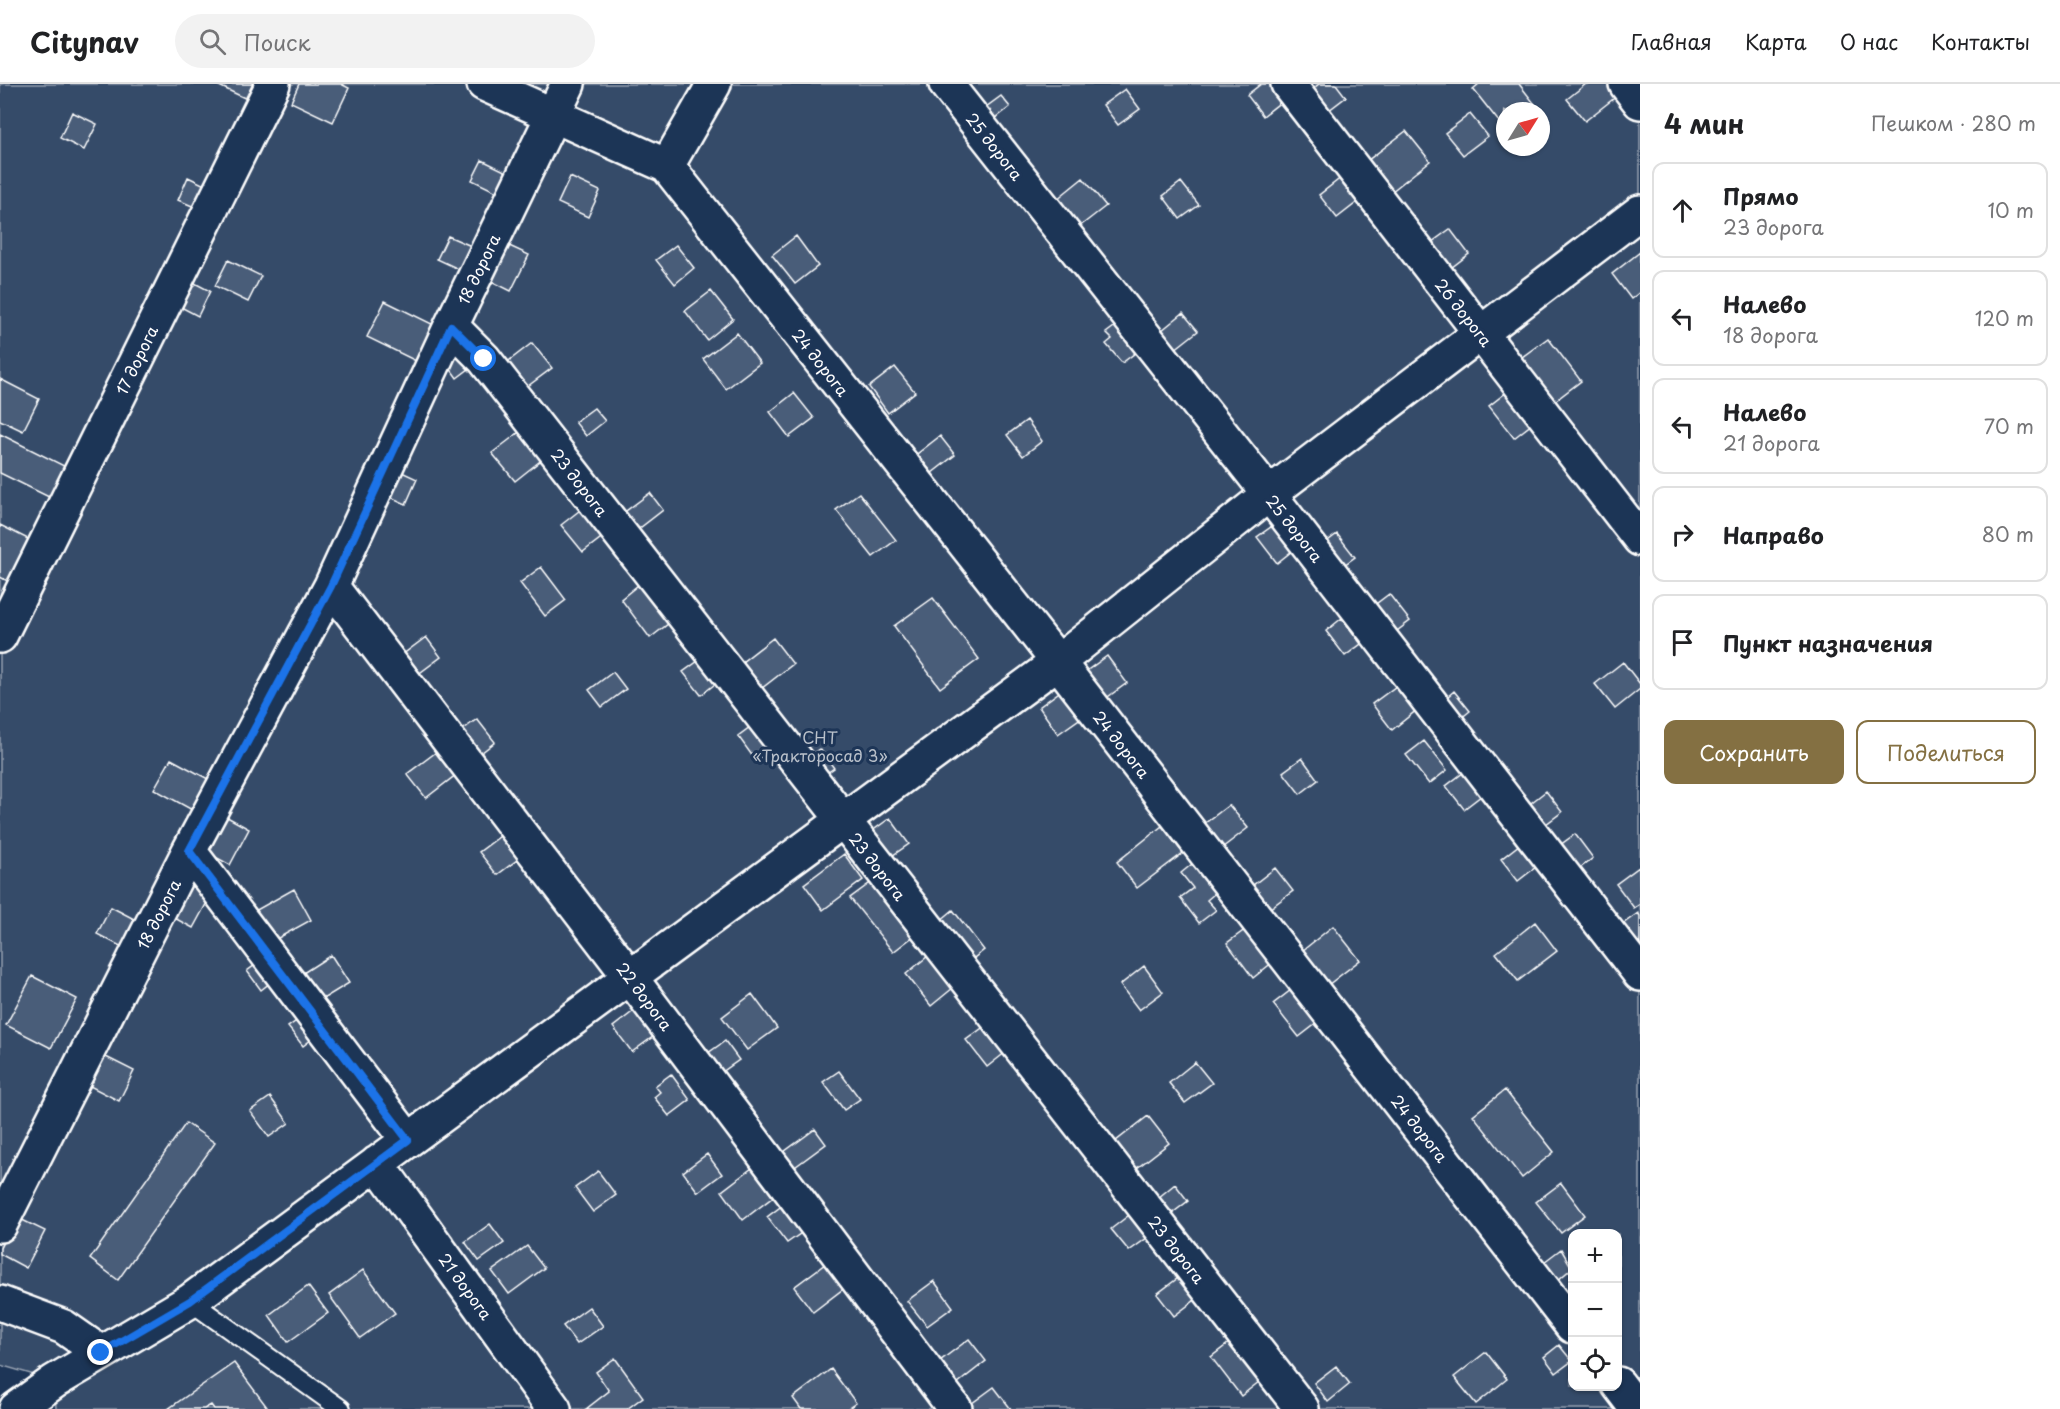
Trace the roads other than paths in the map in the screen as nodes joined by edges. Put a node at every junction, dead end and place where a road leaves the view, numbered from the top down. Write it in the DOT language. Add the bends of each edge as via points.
graph roads {
  1 [pos="273,84"];
  2 [pos="484,84"];
  3 [pos="568,84"];
  4 [pos="714,84"];
  5 [pos="946,84"];
  6 [pos="1288,84"];
  7 [pos="1626,84"];
  8 [pos="1640,102"];
  9 [pos="552,115"];
  10 [pos="667,166"];
  11 [pos="1640,212"];
  12 [pos="451,326"];
  13 [pos="1480,333"];
  14 [pos="1269,494"];
  15 [pos="1640,539"];
  16 [pos="331,586"];
  17 [pos="0,636"];
  18 [pos="1058,662"];
  19 [pos="842,821"];
  20 [pos="189,851"];
  21 [pos="1640,974"];
  22 [pos="630,977"];
  23 [pos="408,1140"];
  24 [pos="377,1163"];
  25 [pos="0,1225"];
  26 [pos="190,1301"];
  27 [pos="0,1303"];
  28 [pos="1568,1321"];
  29 [pos="101,1353"];
  30 [pos="1622,1390"];
  31 [pos="16,1409"];
  32 [pos="341,1409"];
  33 [pos="554,1409"];
  34 [pos="955,1409"];
  35 [pos="1302,1409"];
  36 [pos="1637,1409"];
  1 -- 17 [label="street, 17 дорога"];
  2 -- 9 [label="street"];
  3 -- 9 [label="street, 18 дорога"];
  4 -- 10 [label="street"];
  5 -- 14 [label="street, 25 дорога"];
  6 -- 13 [label="street, 26 дорога"];
  7 -- 8 [label="street"];
  9 -- 10 [label="street"];
  9 -- 12 [label="street, 18 дорога"];
  10 -- 18 [label="street, 24 дорога"];
  11 -- 13 [label="street"];
  12 -- 16 [label="street, 18 дорога"];
  12 -- 19 [label="street, 23 дорога" via="484,359"];
  13 -- 14 [label="street"];
  13 -- 15 [label="street, 26 дорога"];
  14 -- 18 [label="street"];
  14 -- 21 [label="street, 25 дорога"];
  16 -- 20 [label="street, 18 дорога"];
  16 -- 22 [label="street, 22 дорога"];
  18 -- 19 [label="street"];
  18 -- 28 [label="street, 24 дорога"];
  19 -- 22 [label="street"];
  19 -- 35 [label="street, 23 дорога"];
  20 -- 23 [label="street"];
  20 -- 25 [label="street, 18 дорога"];
  22 -- 23 [label="street"];
  22 -- 34 [label="street, 22 дорога"];
  23 -- 24 [label="street"];
  24 -- 26 [label="street"];
  24 -- 33 [label="street, 21 дорога"];
  26 -- 29 [label="street"];
  26 -- 32 [label="lane"];
  27 -- 29 [label="street" via="64,1327"];
  29 -- 31 [label="street"];
  30 -- 36 [label="street"];
}
